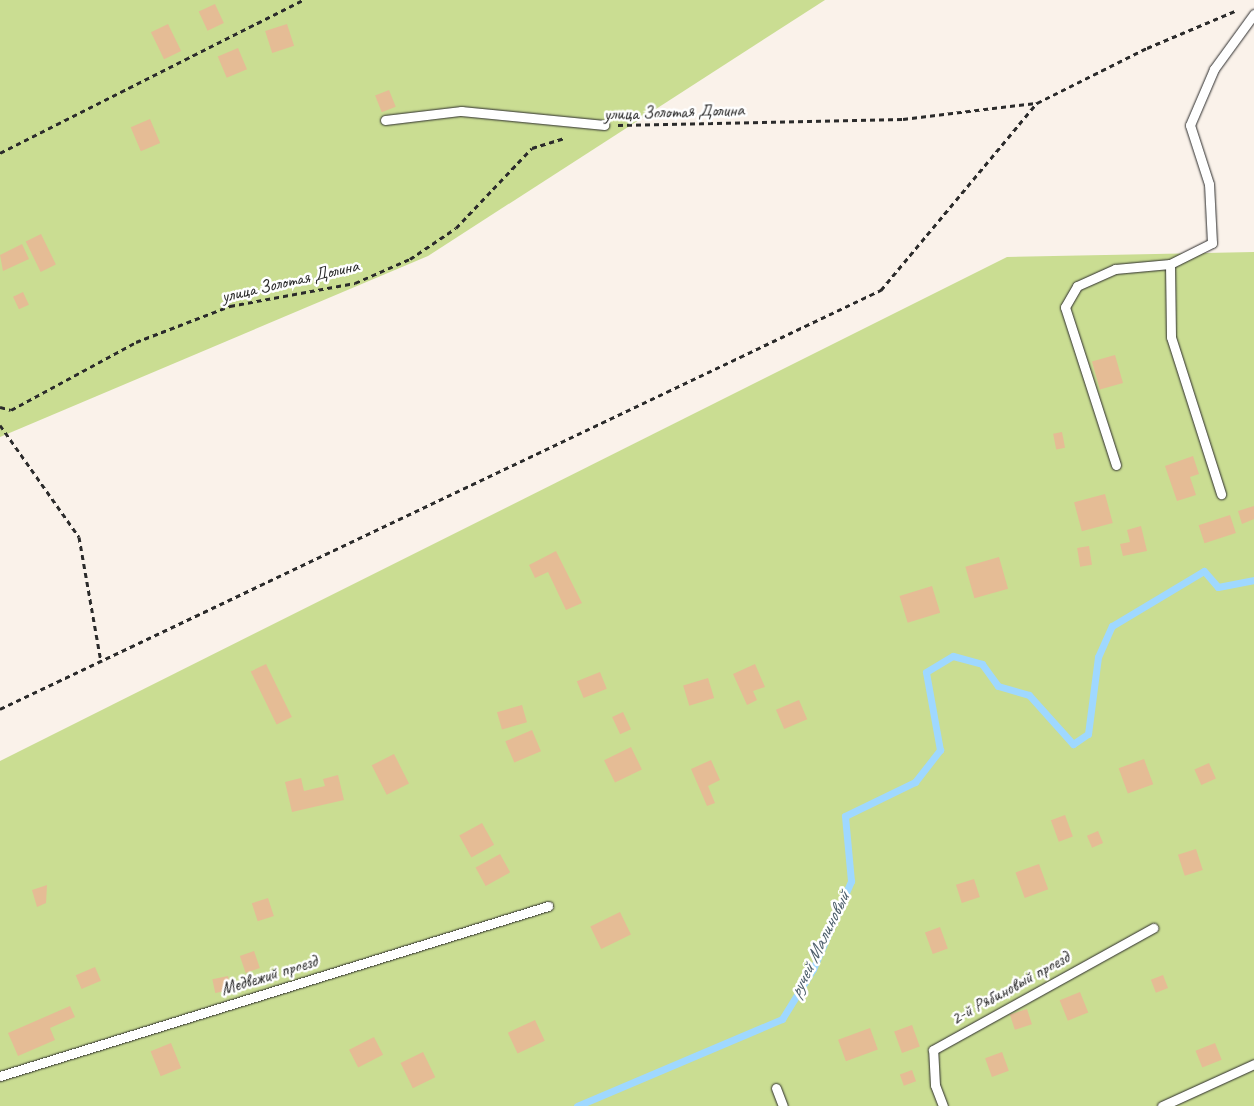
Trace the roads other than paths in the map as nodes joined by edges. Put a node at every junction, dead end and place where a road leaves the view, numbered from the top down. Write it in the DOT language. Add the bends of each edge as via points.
graph roads {
  1 [pos="1254,14"];
  2 [pos="385,120"];
  3 [pos="604,125"];
  4 [pos="1170,264"];
  5 [pos="1116,465"];
  6 [pos="1221,494"];
  7 [pos="548,906"];
  8 [pos="1153,928"];
  9 [pos="1254,1064"];
  10 [pos="0,1076"];
  11 [pos="776,1088"];
  12 [pos="783,1106"];
  13 [pos="943,1106"];
  14 [pos="1162,1106"];
  1 -- 4 [label="lane" via="1214,69 1190,124 1210,184 1212,243"];
  2 -- 3 [label="lane" via="462,111"];
  4 -- 5 [label="lane" via="1115,269 1077,286 1065,307"];
  4 -- 6 [label="lane" via="1171,337"];
  7 -- 10 [label="lane, Медвежий проезд"];
  8 -- 13 [label="lane, 2-й Рябиновый проезд" via="933,1050 935,1085"];
  9 -- 14 [label="lane"];
  11 -- 12 [label="lane"];
}
